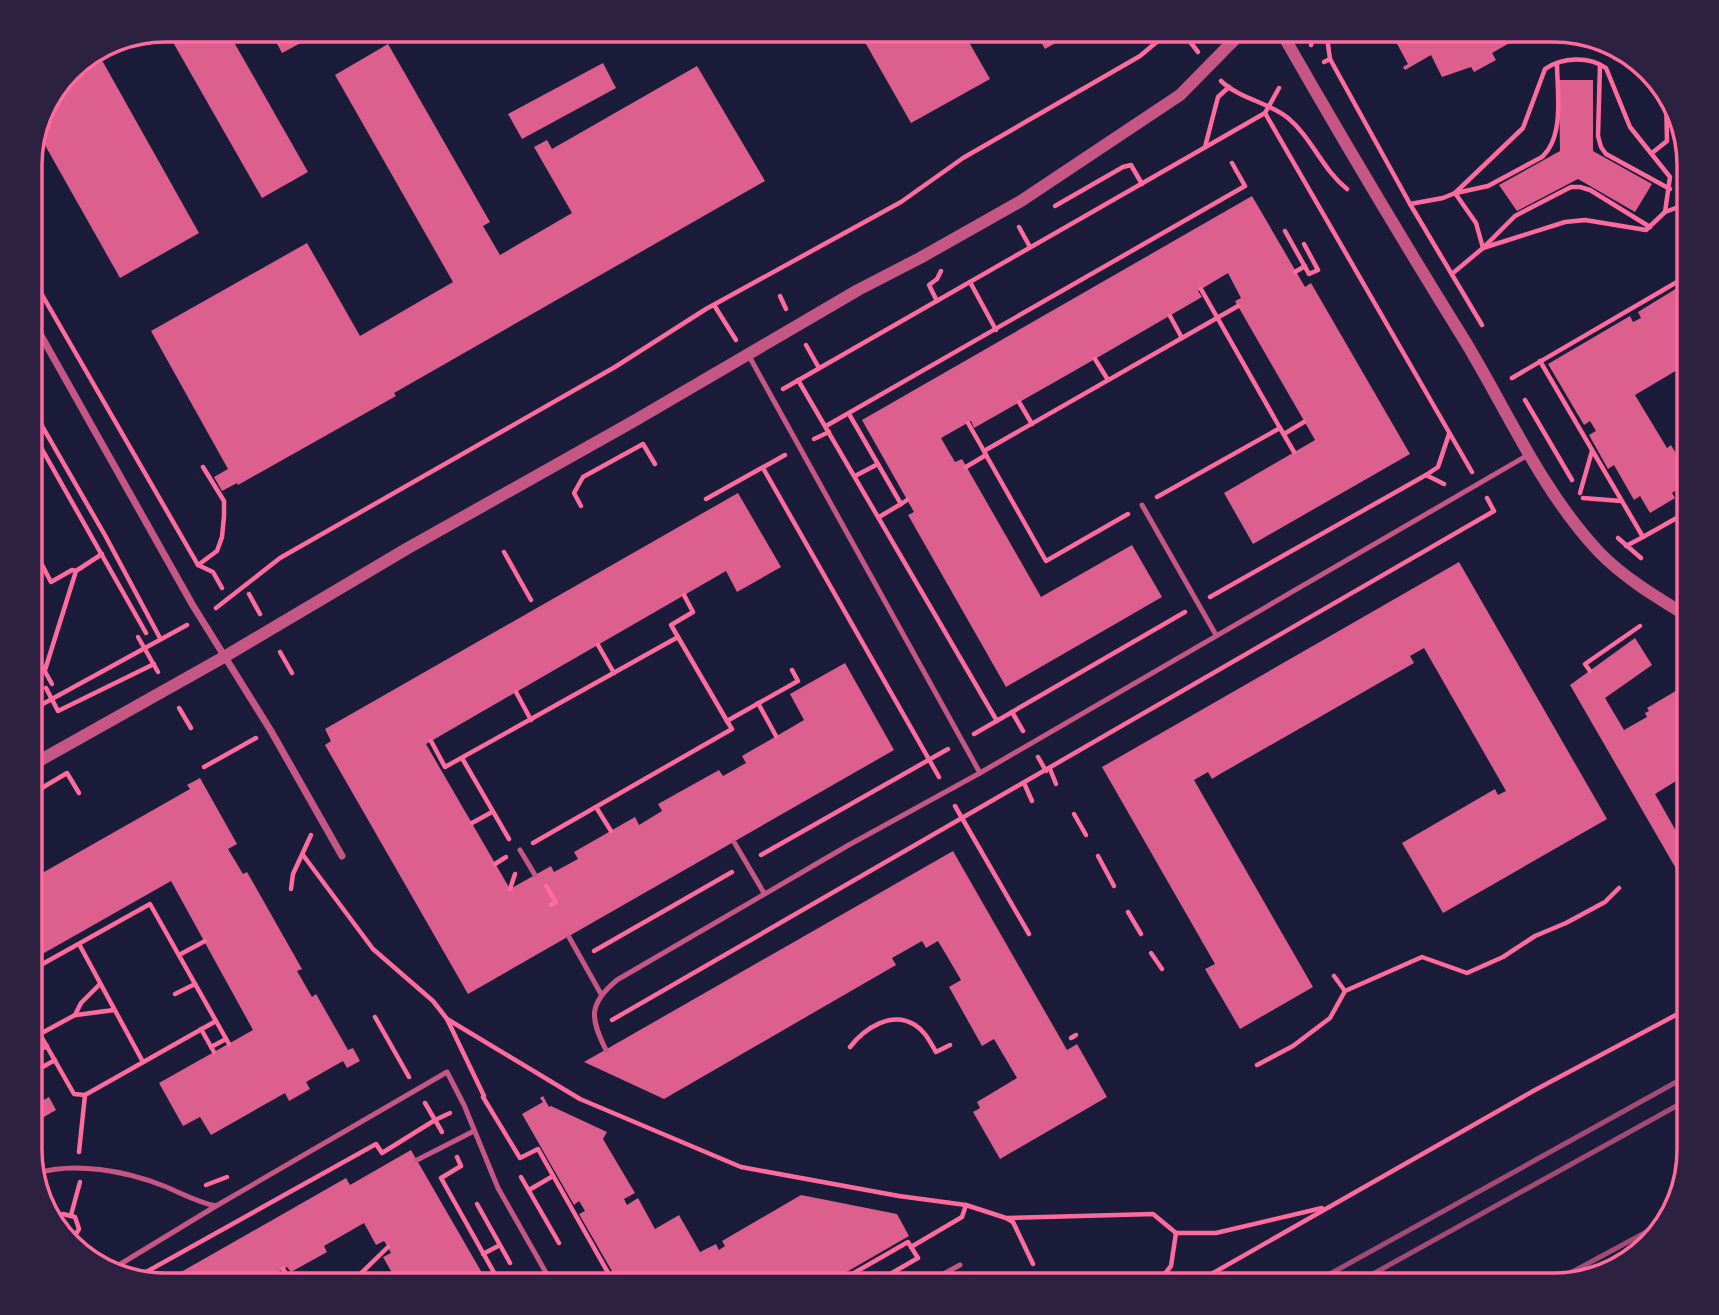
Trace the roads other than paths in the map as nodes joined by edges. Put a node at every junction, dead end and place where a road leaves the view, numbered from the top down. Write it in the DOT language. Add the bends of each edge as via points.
graph roads {
  1 [pos="1232,42"];
  2 [pos="1287,42"];
  3 [pos="42,337"];
  4 [pos="746,354"];
  5 [pos="1529,455"];
  6 [pos="1142,505"];
  7 [pos="1677,610"];
  8 [pos="1216,635"];
  9 [pos="224,657"];
  10 [pos="42,758"];
  11 [pos="980,773"];
  12 [pos="734,842"];
  13 [pos="520,850"];
  14 [pos="342,856"];
  15 [pos="535,875"];
  16 [pos="764,893"];
  17 [pos="569,937"];
  18 [pos="601,993"];
  19 [pos="606,1050"];
  20 [pos="474,1131"];
  21 [pos="417,1160"];
  22 [pos="44,1172"];
  23 [pos="216,1206"];
  24 [pos="121,1264"];
  25 [pos="960,1265"];
  26 [pos="546,1273"];
  27 [pos="945,1273"];
  1 -- 4 [label="street" via="1180,95 1021,201"];
  2 -- 5 [label="street"];
  3 -- 9 [label="street"];
  4 -- 9 [label="street"];
  4 -- 11 [label="lane"];
  5 -- 7 [label="street" via="1600,553"];
  5 -- 8 [label="lane"];
  6 -- 8 [label="lane"];
  8 -- 11 [label="lane"];
  9 -- 10 [label="street"];
  9 -- 14 [label="street"];
  11 -- 16 [label="lane"];
  12 -- 16 [label="lane"];
  13 -- 15 [label="lane"];
  16 -- 18 [label="lane"];
  17 -- 18 [label="lane"];
  18 -- 19 [label="lane" via="593,1011"];
  20 -- 21 [label="lane"];
  20 -- 23 [label="lane" via="447,1072"];
  20 -- 26 [label="lane" via="498,1188"];
  22 -- 23 [label="lane" via="78,1168 135,1177"];
  23 -- 24 [label="lane"];
  25 -- 27 [label="lane"];
}
